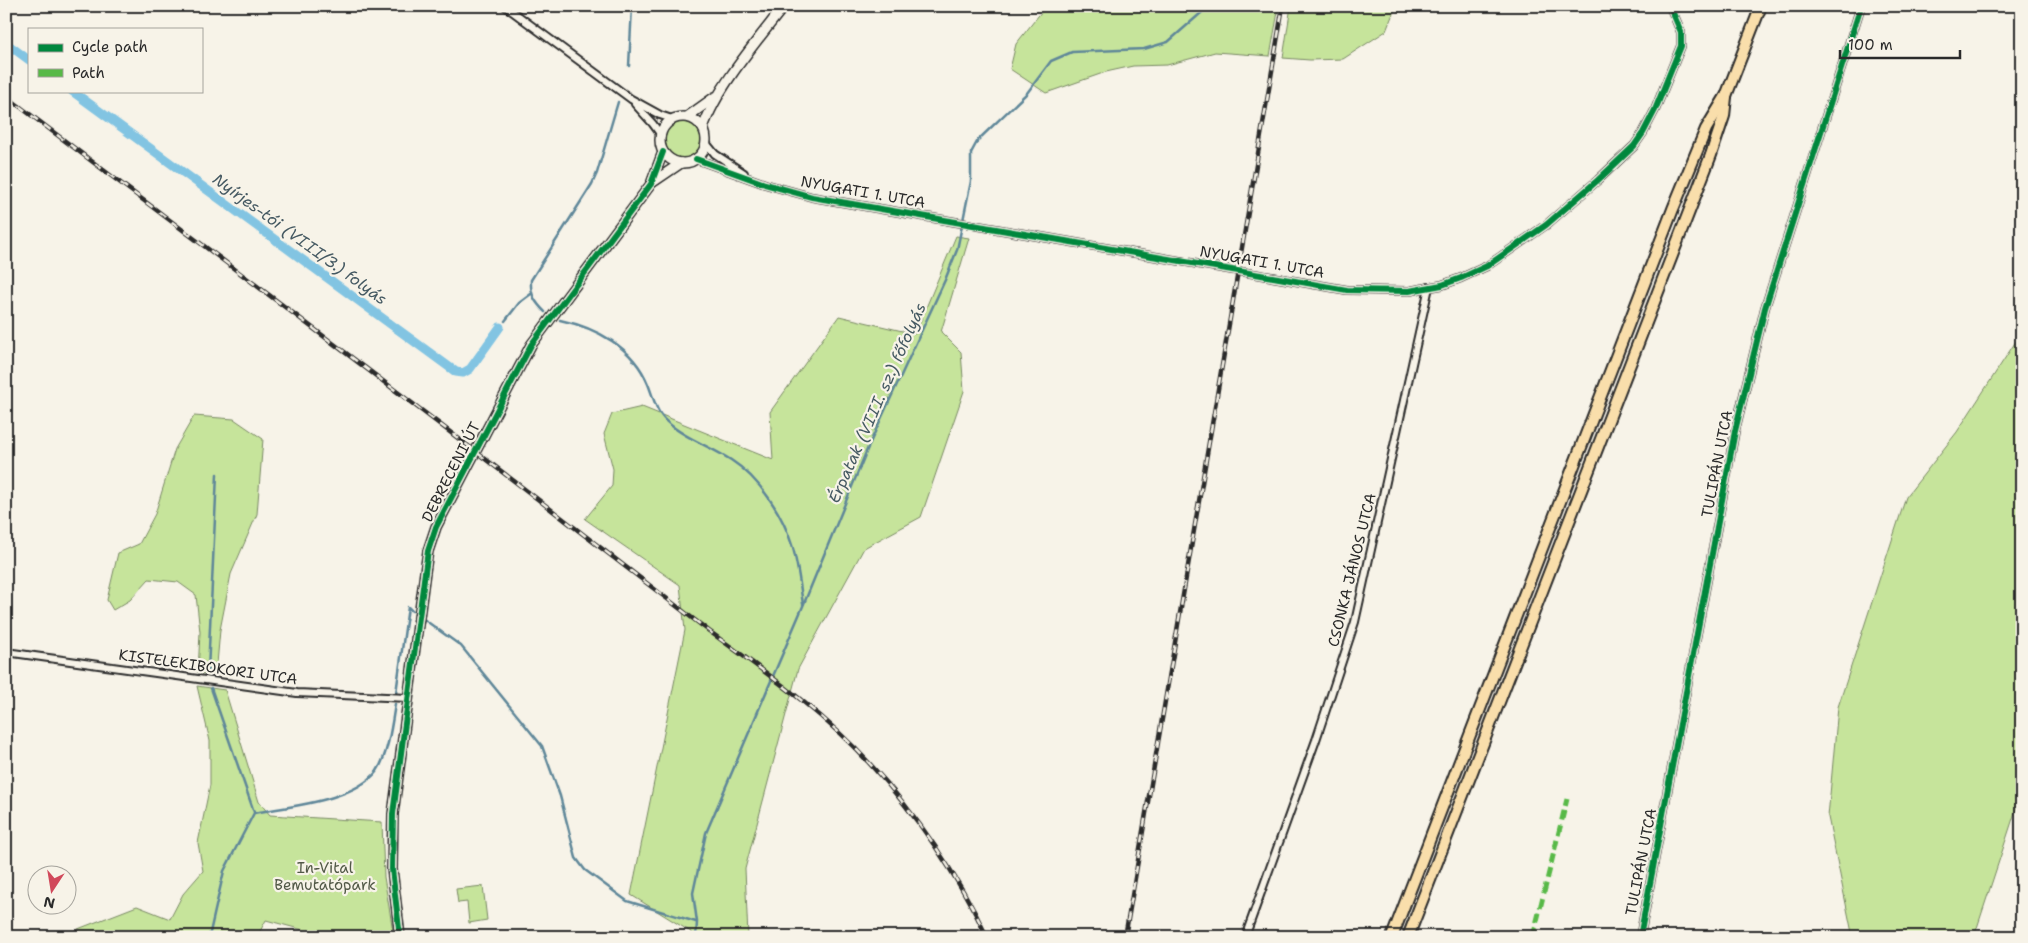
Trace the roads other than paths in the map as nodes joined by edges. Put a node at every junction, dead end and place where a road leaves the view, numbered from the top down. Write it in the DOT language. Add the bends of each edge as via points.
graph roads {
  1 [pos="505,6"];
  2 [pos="784,6"];
  3 [pos="1670,6"];
  4 [pos="1861,6"];
  5 [pos="1761,8"];
  6 [pos="719,93"];
  7 [pos="1726,96"];
  8 [pos="631,99"];
  9 [pos="687,117"];
  10 [pos="672,119"];
  11 [pos="703,128"];
  12 [pos="660,135"];
  13 [pos="706,143"];
  14 [pos="664,152"];
  15 [pos="696,159"];
  16 [pos="680,163"];
  17 [pos="758,181"];
  18 [pos="651,184"];
  19 [pos="1429,287"];
  20 [pos="6,652"];
  21 [pos="408,698"];
  22 [pos="400,937"];
  23 [pos="1245,937"];
  24 [pos="1392,937"];
  25 [pos="1408,937"];
  26 [pos="1640,937"];
  1 -- 8 [label="street"];
  2 -- 6 [label="street"];
  3 -- 19 [label="street, NYUGATI 1. UTCA" via="1681,32 1681,46 1649,123 1634,146 1546,225 1500,258 1461,278"];
  4 -- 26 [label="street, TULIPÁN UTCA" via="1765,308 1735,431"];
  5 -- 7 [label="main road"];
  6 -- 9 [label="street"];
  6 -- 11 [label="street"];
  7 -- 24 [label="main road" via="1706,129 1673,209"];
  7 -- 25 [label="main road" via="1724,116 1711,155"];
  8 -- 10 [label="street"];
  8 -- 12 [label="street"];
  9 -- 10 [label="street"];
  9 -- 11 [label="street"];
  10 -- 12 [label="street"];
  11 -- 13 [label="street"];
  12 -- 14 [label="street"];
  13 -- 15 [label="street"];
  13 -- 17 [label="street, NYUGATI 1. UTCA" via="715,154"];
  14 -- 16 [label="street"];
  14 -- 18 [label="street"];
  15 -- 16 [label="street"];
  15 -- 17 [label="street, NYUGATI 1. UTCA"];
  16 -- 18 [label="street"];
  17 -- 19 [label="street, NYUGATI 1. UTCA" via="812,196 1346,290 1393,291"];
  18 -- 21 [label="street, DEBRECENI ÚT" via="531,345 436,527 426,563"];
  19 -- 23 [label="street, CSONKA JÁNOS UTCA" via="1355,622"];
  20 -- 21 [label="street, KISTELEKIBOKORI UTCA" via="298,693"];
  21 -- 22 [label="street, DEBRECENI ÚT" via="393,823 392,869"];
}
